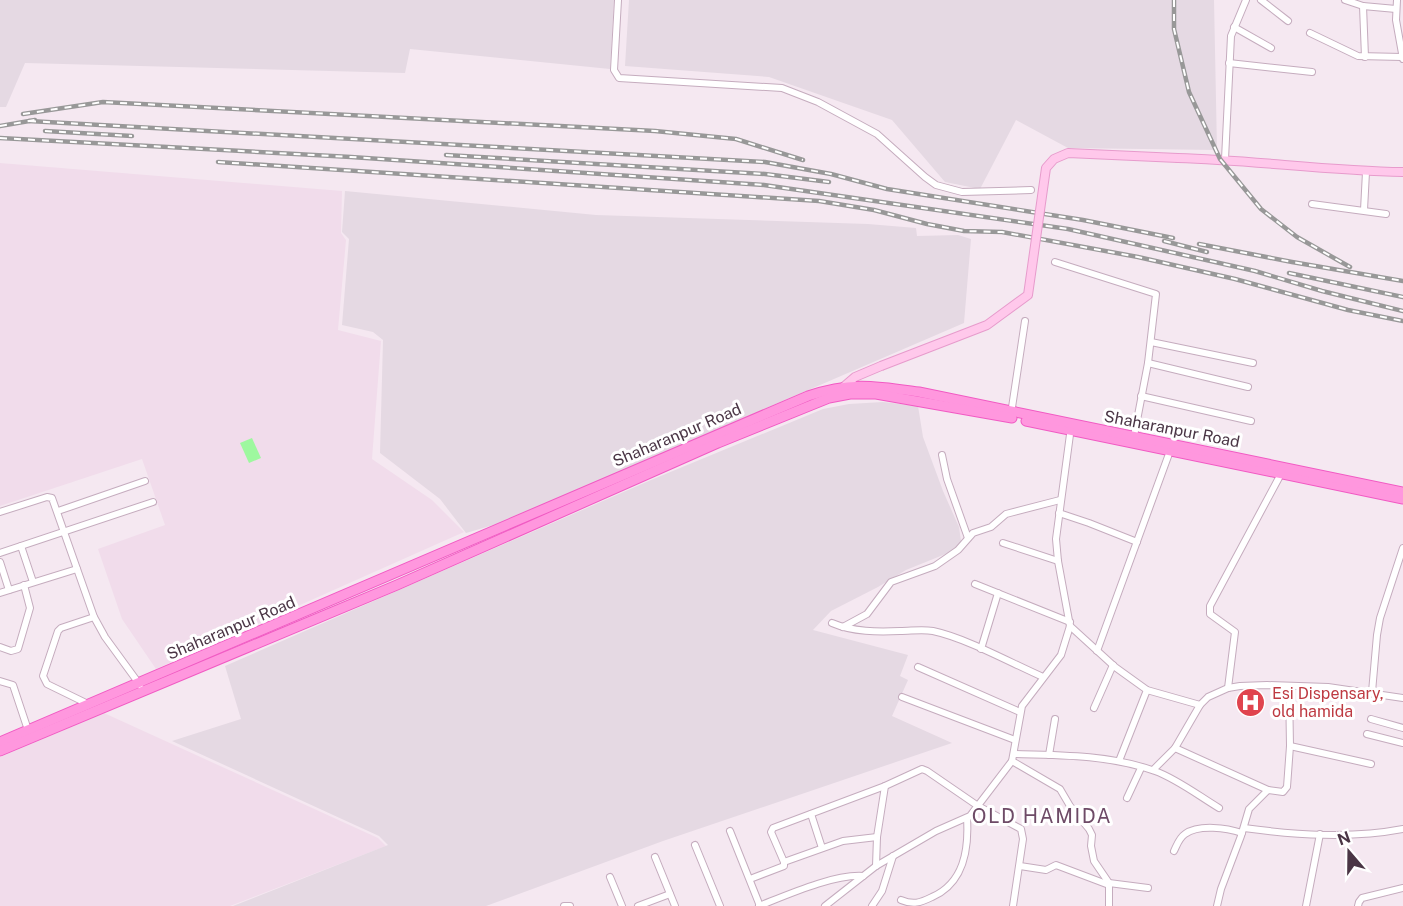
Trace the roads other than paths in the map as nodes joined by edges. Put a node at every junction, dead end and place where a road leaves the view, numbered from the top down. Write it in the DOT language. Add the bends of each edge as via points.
graph roads {
  1 [pos="618,0"];
  2 [pos="1246,0"];
  3 [pos="1261,0"];
  4 [pos="1345,0"];
  5 [pos="1397,0"];
  6 [pos="1363,6"];
  7 [pos="1396,9"];
  8 [pos="1288,21"];
  9 [pos="1234,27"];
  10 [pos="1310,33"];
  11 [pos="1271,48"];
  12 [pos="1365,57"];
  13 [pos="1403,58"];
  14 [pos="1229,63"];
  15 [pos="1312,72"];
  16 [pos="1225,159"];
  17 [pos="1366,172"];
  18 [pos="1403,172"];
  19 [pos="1031,190"];
  20 [pos="1312,204"];
  21 [pos="1364,210"];
  22 [pos="1386,214"];
  23 [pos="1055,262"];
  24 [pos="1025,321"];
  25 [pos="1151,342"];
  26 [pos="1148,363"];
  27 [pos="1254,363"];
  28 [pos="1248,387"];
  29 [pos="841,392"];
  30 [pos="1142,396"];
  31 [pos="1011,414"];
  32 [pos="1251,421"];
  33 [pos="1071,427"];
  34 [pos="1134,436"];
  35 [pos="1170,451"];
  36 [pos="942,455"];
  37 [pos="1283,471"];
  38 [pos="145,482"];
  39 [pos="1403,492"];
  40 [pos="1403,499"];
  41 [pos="1060,500"];
  42 [pos="153,502"];
  43 [pos="58,511"];
  44 [pos="0,512"];
  45 [pos="1059,513"];
  46 [pos="64,532"];
  47 [pos="968,538"];
  48 [pos="1137,542"];
  49 [pos="1003,543"];
  50 [pos="21,546"];
  51 [pos="1403,548"];
  52 [pos="0,553"];
  53 [pos="1058,561"];
  54 [pos="0,562"];
  55 [pos="77,568"];
  56 [pos="33,582"];
  57 [pos="975,584"];
  58 [pos="24,585"];
  59 [pos="9,590"];
  60 [pos="0,593"];
  61 [pos="998,593"];
  62 [pos="94,617"];
  63 [pos="832,623"];
  64 [pos="1070,624"];
  65 [pos="843,627"];
  66 [pos="0,647"];
  67 [pos="981,650"];
  68 [pos="1097,651"];
  69 [pos="1113,665"];
  70 [pos="918,667"];
  71 [pos="1043,677"];
  72 [pos="0,681"];
  73 [pos="141,687"];
  74 [pos="1289,687"];
  75 [pos="1228,688"];
  76 [pos="1147,690"];
  77 [pos="1372,692"];
  78 [pos="902,697"];
  79 [pos="1403,698"];
  80 [pos="89,704"];
  81 [pos="1200,705"];
  82 [pos="1094,708"];
  83 [pos="1020,712"];
  84 [pos="1056,719"];
  85 [pos="1371,719"];
  86 [pos="1403,728"];
  87 [pos="28,730"];
  88 [pos="1367,734"];
  89 [pos="1015,740"];
  90 [pos="0,742"];
  91 [pos="1403,743"];
  92 [pos="1290,746"];
  93 [pos="1175,748"];
  94 [pos="0,751"];
  95 [pos="1049,755"];
  96 [pos="1013,757"];
  97 [pos="1119,761"];
  98 [pos="1371,764"];
  99 [pos="1141,768"];
  100 [pos="1152,770"];
  101 [pos="885,786"];
  102 [pos="1268,790"];
  103 [pos="1127,798"];
  104 [pos="978,806"];
  105 [pos="1219,808"];
  106 [pos="810,814"];
  107 [pos="968,818"];
  108 [pos="1403,829"];
  109 [pos="730,831"];
  110 [pos="1243,831"];
  111 [pos="1320,834"];
  112 [pos="877,837"];
  113 [pos="695,845"];
  114 [pos="822,848"];
  115 [pos="1174,851"];
  116 [pos="893,856"];
  117 [pos="656,857"];
  118 [pos="784,862"];
  119 [pos="876,866"];
  120 [pos="1020,866"];
  121 [pos="863,876"];
  122 [pos="610,877"];
  123 [pos="750,879"];
  124 [pos="1109,884"];
  125 [pos="1148,888"];
  126 [pos="1403,888"];
  127 [pos="670,894"];
  128 [pos="901,900"];
  129 [pos="564,906"];
  130 [pos="570,906"];
  131 [pos="622,906"];
  132 [pos="638,906"];
  133 [pos="675,906"];
  134 [pos="720,906"];
  135 [pos="760,906"];
  136 [pos="825,906"];
  137 [pos="873,906"];
  138 [pos="1012,906"];
  139 [pos="1109,906"];
  140 [pos="1217,906"];
  141 [pos="1307,906"];
  142 [pos="1358,906"];
  1 -- 19 [label="street" via="614,70 619,78 782,88 818,102 877,134 936,185 962,192"];
  2 -- 9 [label="street"];
  3 -- 8 [label="street"];
  4 -- 6 [label="street"];
  5 -- 7 [label="street"];
  6 -- 7 [label="street"];
  6 -- 12 [label="street"];
  7 -- 13 [label="street"];
  9 -- 11 [label="street"];
  9 -- 14 [label="street"];
  10 -- 12 [label="street"];
  12 -- 13 [label="street"];
  14 -- 15 [label="street"];
  14 -- 16 [label="street"];
  16 -- 17 [label="main road"];
  16 -- 29 [label="main road, bridge" via="1068,153 1054,159 1046,168 1028,295 987,325 855,377"];
  17 -- 18 [label="main road"];
  17 -- 21 [label="street"];
  20 -- 21 [label="street"];
  21 -- 22 [label="street"];
  23 -- 25 [label="street" via="1155,293"];
  24 -- 31 [label="street"];
  25 -- 26 [label="street"];
  25 -- 27 [label="street"];
  26 -- 28 [label="street"];
  26 -- 30 [label="street"];
  29 -- 31 [label="main road, Shaharanpur Road"];
  29 -- 73 [label="main road, Shaharanpur Road" via="386,589"];
  30 -- 32 [label="street"];
  30 -- 34 [label="street"];
  31 -- 33 [label="main road, Shaharanpur Road"];
  33 -- 34 [label="main road, Shaharanpur Road"];
  33 -- 35 [label="main road, Shaharanpur Road"];
  33 -- 41 [label="street"];
  34 -- 37 [label="main road, Shaharanpur Road"];
  35 -- 37 [label="main road, Shaharanpur Road"];
  35 -- 48 [label="street"];
  36 -- 47 [label="street"];
  37 -- 39 [label="main road, Shaharanpur Road"];
  37 -- 40 [label="main road, Shaharanpur Road"];
  37 -- 75 [label="street" via="1210,606 1210,614 1235,632"];
  38 -- 43 [label="street"];
  41 -- 45 [label="street"];
  41 -- 47 [label="street" via="1006,514"];
  42 -- 46 [label="street"];
  43 -- 44 [label="street" via="50,497"];
  43 -- 46 [label="street"];
  45 -- 48 [label="street"];
  45 -- 53 [label="street"];
  46 -- 50 [label="street"];
  46 -- 55 [label="street"];
  47 -- 65 [label="street" via="935,566 891,582 867,614"];
  48 -- 68 [label="street"];
  49 -- 53 [label="street"];
  50 -- 52 [label="street"];
  50 -- 56 [label="street"];
  51 -- 77 [label="street" via="1377,635"];
  53 -- 64 [label="street"];
  54 -- 59 [label="street"];
  55 -- 56 [label="street"];
  55 -- 62 [label="street"];
  56 -- 58 [label="street"];
  57 -- 61 [label="street"];
  58 -- 59 [label="street"];
  58 -- 66 [label="street" via="30,608 18,649"];
  59 -- 60 [label="street"];
  61 -- 64 [label="street"];
  61 -- 67 [label="street"];
  62 -- 73 [label="street"];
  62 -- 80 [label="street" via="58,631 43,676 47,684"];
  63 -- 65 [label="street"];
  64 -- 68 [label="street"];
  64 -- 71 [label="street" via="1060,655"];
  65 -- 67 [label="street" via="929,630"];
  67 -- 71 [label="street"];
  68 -- 69 [label="street"];
  69 -- 76 [label="street"];
  69 -- 82 [label="street"];
  70 -- 83 [label="street"];
  71 -- 83 [label="street"];
  72 -- 87 [label="street" via="13,685"];
  73 -- 80 [label="main road, Shaharanpur Road"];
  73 -- 94 [label="main road, Shaharanpur Road"];
  74 -- 75 [label="street"];
  74 -- 77 [label="street"];
  74 -- 92 [label="street"];
  75 -- 81 [label="street"];
  76 -- 81 [label="street"];
  76 -- 97 [label="street"];
  77 -- 79 [label="street"];
  78 -- 89 [label="street"];
  80 -- 87 [label="main road, Shaharanpur Road"];
  81 -- 93 [label="street"];
  83 -- 89 [label="street"];
  84 -- 95 [label="street"];
  85 -- 86 [label="street"];
  87 -- 90 [label="main road, Shaharanpur Road"];
  88 -- 91 [label="street"];
  89 -- 96 [label="street"];
  92 -- 98 [label="street"];
  92 -- 102 [label="street" via="1287,790"];
  93 -- 100 [label="street"];
  93 -- 102 [label="street"];
  95 -- 96 [label="street"];
  95 -- 97 [label="street"];
  96 -- 104 [label="street"];
  96 -- 124 [label="street" via="1060,789 1092,833 1094,861"];
  97 -- 99 [label="street"];
  99 -- 100 [label="street"];
  99 -- 103 [label="street"];
  100 -- 105 [label="street"];
  101 -- 104 [label="street" via="921,769"];
  101 -- 106 [label="street"];
  101 -- 112 [label="street"];
  102 -- 110 [label="street" via="1249,809"];
  104 -- 107 [label="street"];
  104 -- 120 [label="street" via="1021,829"];
  106 -- 114 [label="street"];
  106 -- 118 [label="street" via="771,830"];
  107 -- 116 [label="street"];
  107 -- 128 [label="street" via="964,859 949,888 917,903"];
  108 -- 111 [label="street" via="1374,834"];
  109 -- 123 [label="street"];
  110 -- 111 [label="street"];
  110 -- 115 [label="street" via="1192,831 1184,835"];
  110 -- 140 [label="street"];
  111 -- 141 [label="street"];
  112 -- 114 [label="street"];
  112 -- 119 [label="street"];
  113 -- 134 [label="street"];
  114 -- 118 [label="street"];
  116 -- 119 [label="street"];
  116 -- 137 [label="street"];
  117 -- 127 [label="street"];
  118 -- 123 [label="street" via="782,867"];
  119 -- 121 [label="street"];
  120 -- 124 [label="street" via="1046,870 1056,865"];
  120 -- 138 [label="street"];
  121 -- 135 [label="street" via="836,879"];
  121 -- 136 [label="street"];
  122 -- 131 [label="street"];
  123 -- 135 [label="street"];
  124 -- 125 [label="street"];
  124 -- 139 [label="street"];
  126 -- 142 [label="street" via="1362,898"];
  127 -- 132 [label="street"];
  127 -- 133 [label="street"];
  129 -- 130 [label="street"];
}
